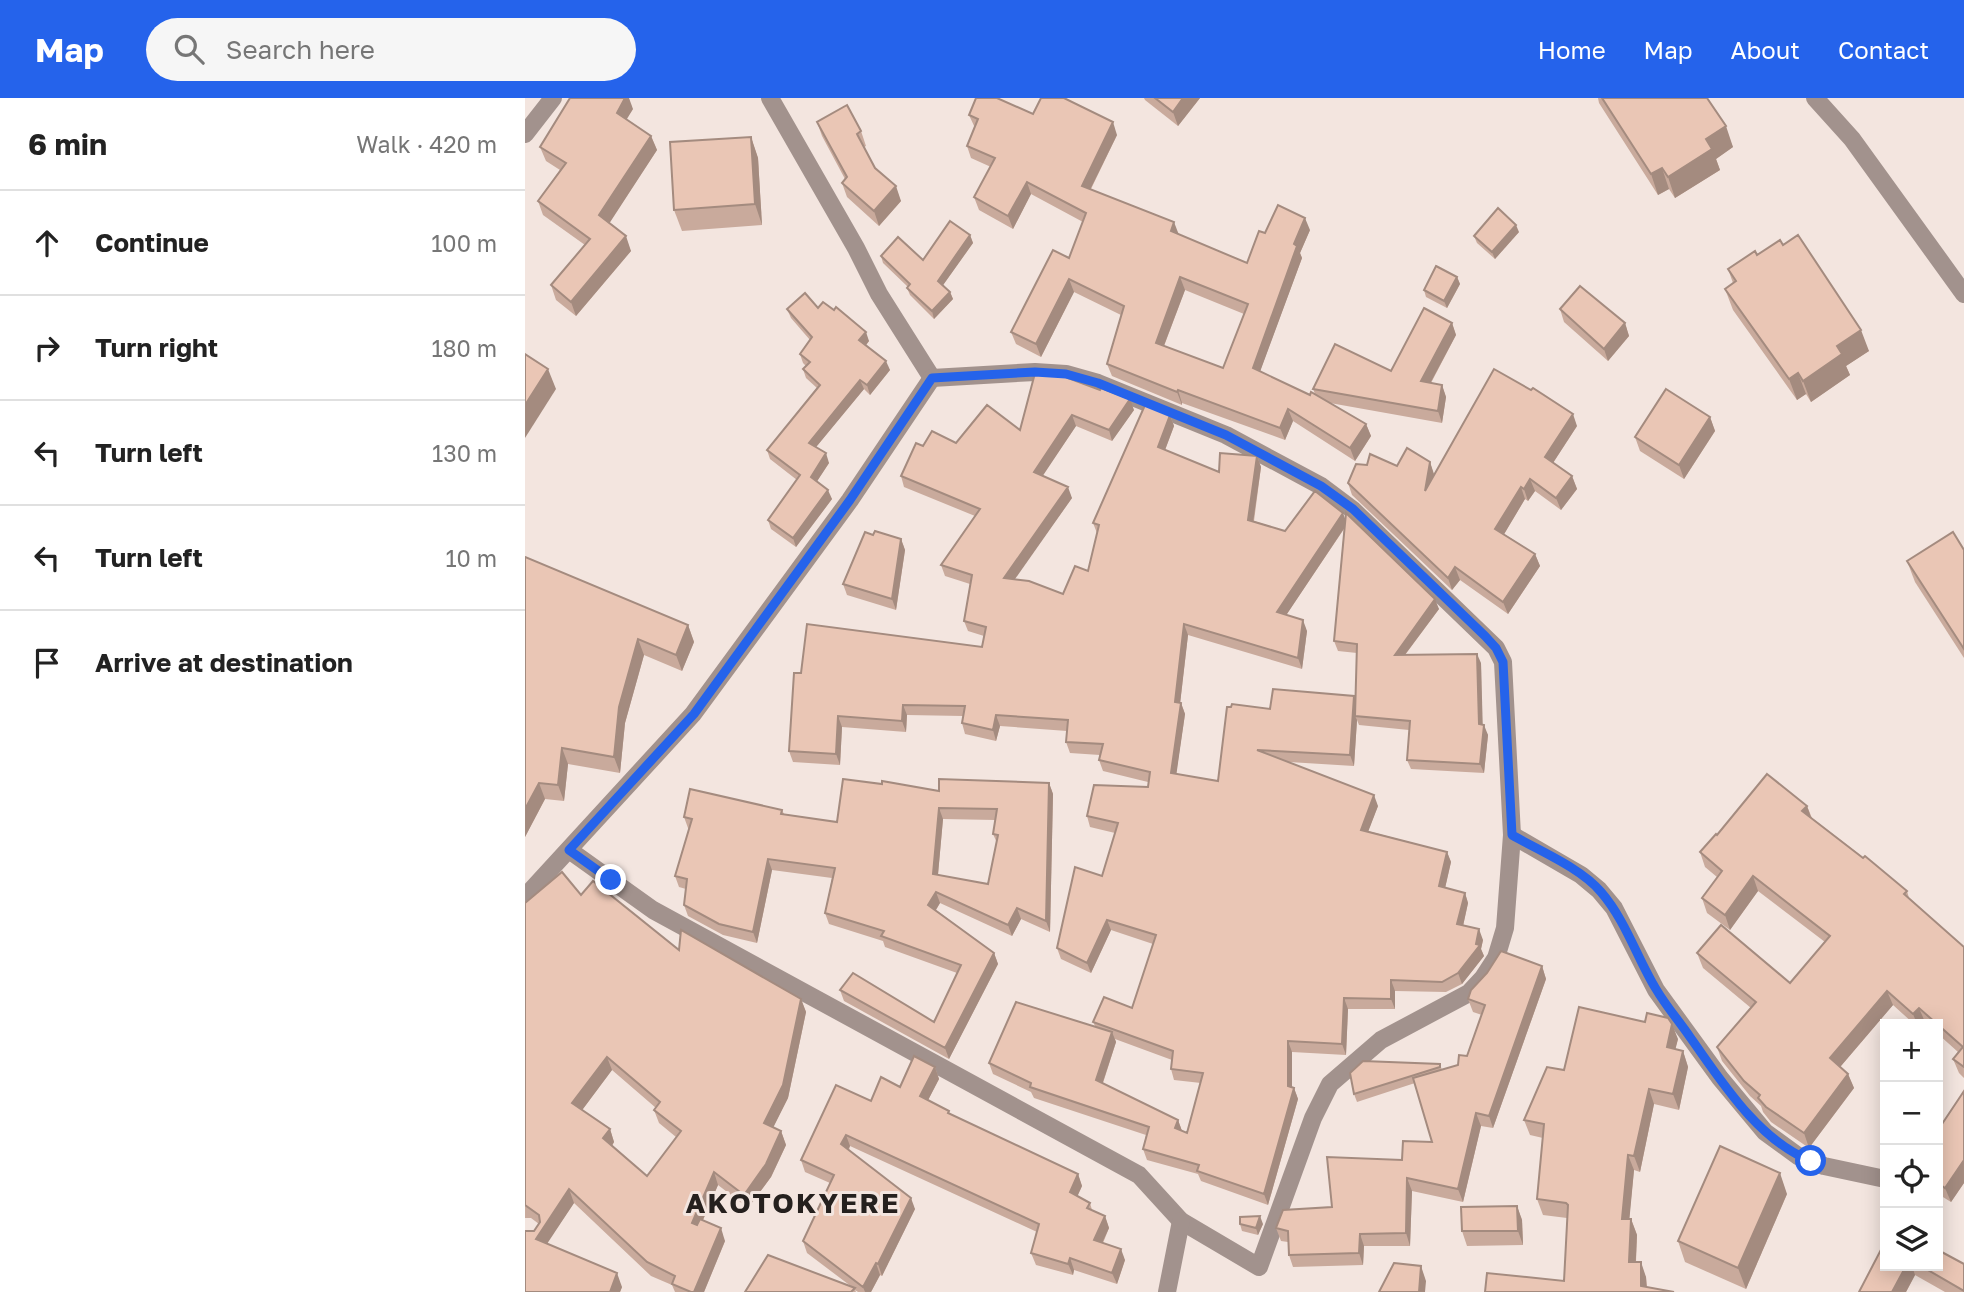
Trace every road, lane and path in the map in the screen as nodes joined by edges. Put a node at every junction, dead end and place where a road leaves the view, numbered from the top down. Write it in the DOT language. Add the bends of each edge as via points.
graph roads {
  1 [pos="553,98"];
  2 [pos="770,98"];
  3 [pos="1815,98"];
  4 [pos="525,134"];
  5 [pos="1964,294"];
  6 [pos="932,378"];
  7 [pos="1512,835"];
  8 [pos="569,850"];
  9 [pos="525,897"];
  10 [pos="1880,1178"];
  11 [pos="1181,1221"];
  12 [pos="1167,1292"];
  1 -- 4 [label="street"];
  2 -- 6 [label="street"];
  3 -- 5 [label="street" via="1852,139"];
  6 -- 7 [label="street" via="1035,372 1098,383 1226,435 1321,486 1353,509 1485,636 1503,662"];
  6 -- 8 [label="street" via="850,500 694,714"];
  7 -- 10 [label="street" via="1599,890 1614,908 1657,990 1765,1132 1798,1156"];
  7 -- 11 [label="street" via="1505,928 1496,958 1469,993 1381,1040 1330,1084 1313,1118 1259,1267"];
  8 -- 9 [label="street"];
  8 -- 11 [label="street" via="653,909 1139,1175"];
  11 -- 12 [label="street"];
}
